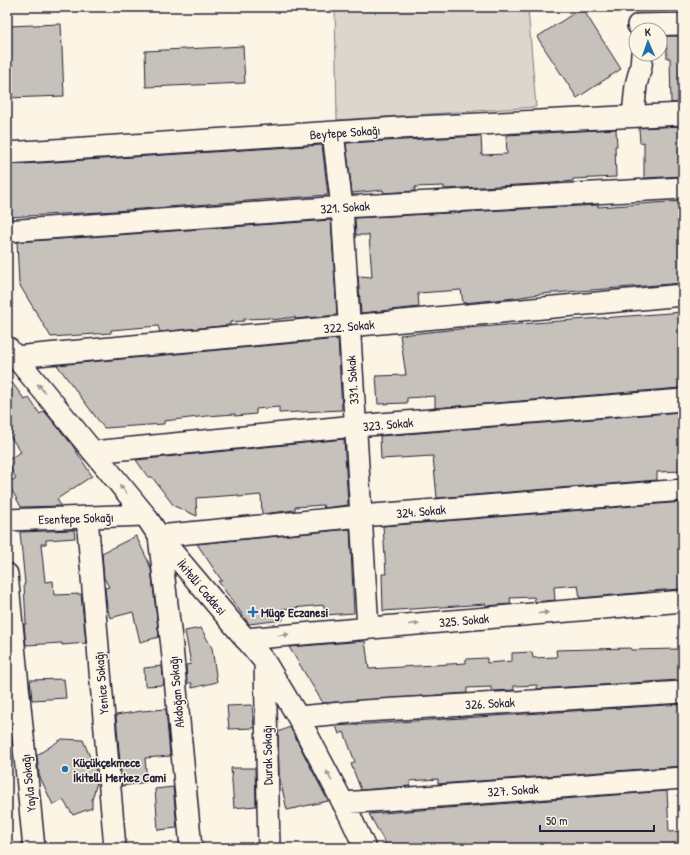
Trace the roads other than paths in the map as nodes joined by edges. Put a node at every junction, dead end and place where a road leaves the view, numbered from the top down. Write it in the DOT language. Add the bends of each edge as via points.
graph roads {
  1 [pos="638,21"];
  2 [pos="683,24"];
  3 [pos="641,62"];
  4 [pos="683,114"];
  5 [pos="633,116"];
  6 [pos="333,133"];
  7 [pos="7,153"];
  8 [pos="683,188"];
  9 [pos="342,207"];
  10 [pos="7,231"];
  11 [pos="683,295"];
  12 [pos="349,326"];
  13 [pos="11,352"];
  14 [pos="683,400"];
  15 [pos="355,426"];
  16 [pos="93,452"];
  17 [pos="683,490"];
  18 [pos="145,515"];
  19 [pos="361,516"];
  20 [pos="87,518"];
  21 [pos="7,520"];
  22 [pos="159,536"];
  23 [pos="7,574"];
  24 [pos="8,597"];
  25 [pos="683,601"];
  26 [pos="368,628"];
  27 [pos="245,639"];
  28 [pos="265,662"];
  29 [pos="683,692"];
  30 [pos="298,717"];
  31 [pos="683,778"];
  32 [pos="343,803"];
  33 [pos="34,848"];
  34 [pos="115,848"];
  35 [pos="190,848"];
  36 [pos="270,848"];
  37 [pos="365,848"];
  1 -- 2 [label="street"];
  3 -- 5 [label="street"];
  4 -- 5 [label="street, Beytepe Sokağı"];
  5 -- 6 [label="street, Beytepe Sokağı"];
  6 -- 7 [label="street, Beytepe Sokağı"];
  6 -- 9 [label="street, 331. Sokak"];
  8 -- 9 [label="street, 321. Sokak"];
  9 -- 10 [label="street, 321. Sokak"];
  9 -- 12 [label="street, 331. Sokak"];
  11 -- 12 [label="street, 322. Sokak"];
  12 -- 13 [label="street, 322. Sokak"];
  12 -- 15 [label="street, 331. Sokak"];
  16 -- 13 [label="street, İkitelli Caddesi, one-way"];
  14 -- 15 [label="street, 323. Sokak"];
  15 -- 16 [label="street, 323. Sokak"];
  15 -- 19 [label="street, 331. Sokak"];
  18 -- 16 [label="street, İkitelli Caddesi, one-way"];
  17 -- 19 [label="street, 324. Sokak"];
  18 -- 20 [label="street, Esentepe Sokağı"];
  18 -- 22 [label="street, İkitelli Caddesi"];
  19 -- 22 [label="street, 324. Sokak"];
  19 -- 26 [label="street, 331. Sokak"];
  20 -- 21 [label="street, Esentepe Sokağı"];
  20 -- 34 [label="street, Yenice Sokağı"];
  22 -- 27 [label="street, İkitelli Caddesi"];
  22 -- 35 [label="street, Akdoğan Sokağı"];
  23 -- 24 [label="street, Yayla Sokağı"];
  24 -- 33 [label="street, Yayla Sokağı"];
  26 -- 25 [label="street, 325. Sokak, one-way"];
  27 -- 26 [label="street, 325. Sokak, one-way"];
  27 -- 28 [label="street, İkitelli Caddesi"];
  28 -- 30 [label="street, İkitelli Caddesi"];
  28 -- 36 [label="street, Durak Sokağı"];
  29 -- 30 [label="street, 326. Sokak"];
  32 -- 30 [label="street, İkitelli Caddesi, one-way"];
  31 -- 32 [label="street, 327. Sokak"];
  32 -- 37 [label="street, İkitelli Caddesi"];
}
